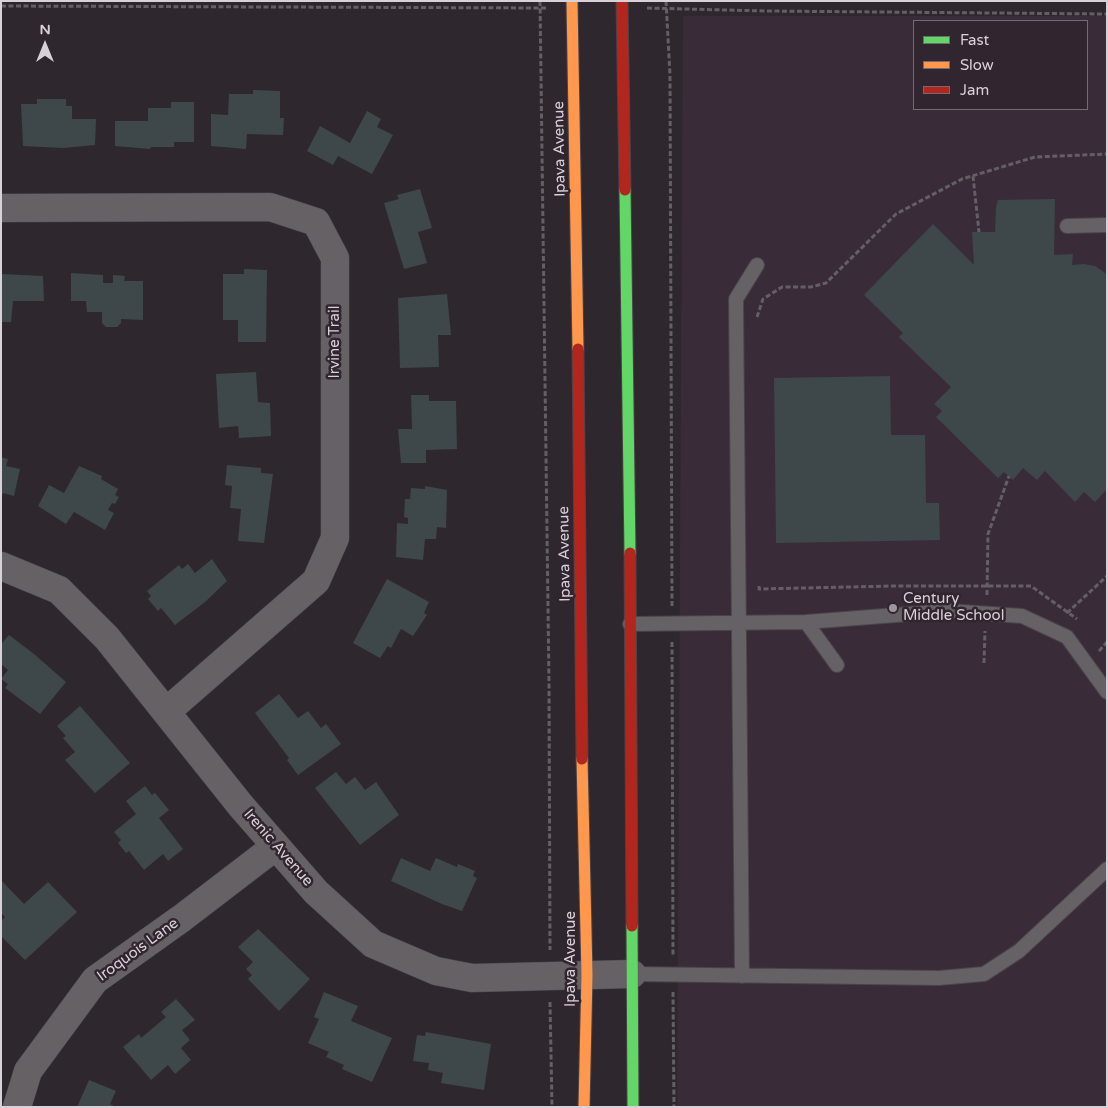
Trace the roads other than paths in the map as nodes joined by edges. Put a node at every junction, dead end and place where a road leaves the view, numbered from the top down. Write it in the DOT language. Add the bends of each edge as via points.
graph roads {
  1 [pos="572,1"];
  2 [pos="622,5"];
  3 [pos="1,208"];
  4 [pos="1067,226"];
  5 [pos="1107,226"];
  6 [pos="757,265"];
  7 [pos="1,566"];
  8 [pos="806,622"];
  9 [pos="630,624"];
  10 [pos="738,624"];
  11 [pos="837,665"];
  12 [pos="1107,692"];
  13 [pos="166,712"];
  14 [pos="276,846"];
  15 [pos="1107,869"];
  16 [pos="632,974"];
  17 [pos="587,975"];
  18 [pos="742,976"];
  19 [pos="17,1107"];
  20 [pos="584,1107"];
  21 [pos="633,1107"];
  1 -- 17 [label="street, Ipava Avenue"];
  2 -- 9 [label="street"];
  3 -- 13 [label="street, Irvine Trail" via="270,207 316,222 335,258 335,538 316,581"];
  4 -- 5 [label="lane"];
  6 -- 10 [label="lane" via="736,300"];
  7 -- 13 [label="street, Irenic Avenue" via="59,590 107,638"];
  8 -- 10 [label="lane"];
  8 -- 11 [label="lane"];
  8 -- 12 [label="lane" via="948,612 1022,616 1067,637"];
  9 -- 10 [label="lane"];
  9 -- 16 [label="street"];
  10 -- 18 [label="lane"];
  13 -- 14 [label="street, Irenic Avenue"];
  14 -- 17 [label="street, Irenic Avenue" via="316,892 373,944 436,970 472,978"];
  14 -- 19 [label="street, Iroquois Lane" via="95,980 28,1071"];
  15 -- 18 [label="lane" via="1019,951 984,974 939,978"];
  16 -- 17 [label="street, Irenic Avenue"];
  16 -- 18 [label="lane"];
  16 -- 21 [label="street"];
  17 -- 20 [label="street, Ipava Avenue"];
}
